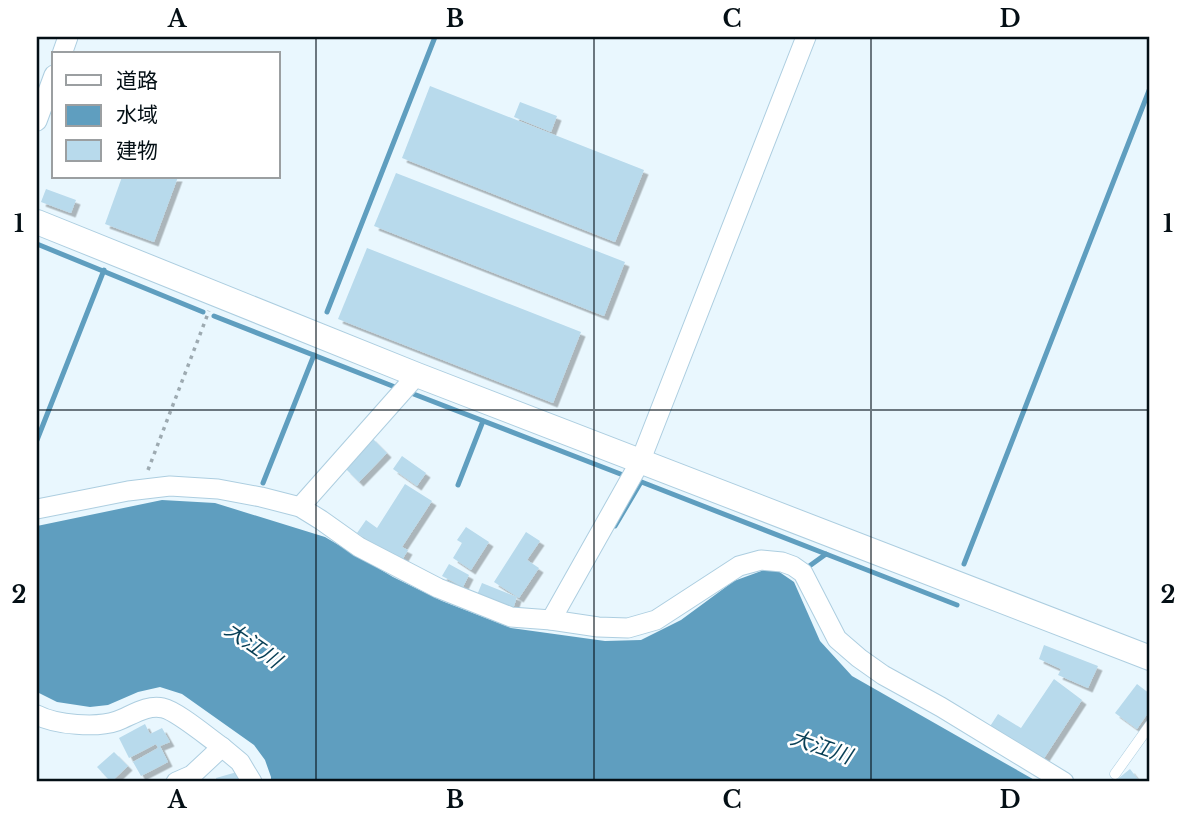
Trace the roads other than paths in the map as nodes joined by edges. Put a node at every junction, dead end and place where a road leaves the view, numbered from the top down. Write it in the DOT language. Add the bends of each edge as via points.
graph roads {
  1 [pos="806,37"];
  2 [pos="52,80"];
  3 [pos="37,121"];
  4 [pos="37,222"];
  5 [pos="417,375"];
  6 [pos="639,461"];
  7 [pos="300,507"];
  8 [pos="37,509"];
  9 [pos="551,620"];
  10 [pos="1150,658"];
  11 [pos="37,715"];
  12 [pos="1150,725"];
  13 [pos="222,747"];
  14 [pos="1115,774"];
  15 [pos="176,782"];
  16 [pos="251,782"];
  17 [pos="1064,782"];
  1 -- 6 [label="street"];
  2 -- 3 [label="street"];
  4 -- 5 [label="street"];
  5 -- 6 [label="street"];
  5 -- 7 [label="street"];
  6 -- 9 [label="street"];
  6 -- 10 [label="street"];
  7 -- 8 [label="street" via="218,489 170,486"];
  7 -- 9 [label="street" via="359,547 438,588 511,618"];
  9 -- 17 [label="street" via="628,628 656,620 739,566 761,560 782,562 803,573 837,639 859,659"];
  11 -- 13 [label="street" via="84,725 163,708"];
  12 -- 14 [label="lane"];
  13 -- 15 [label="street" via="192,775"];
  13 -- 16 [label="street" via="240,762"];
}
